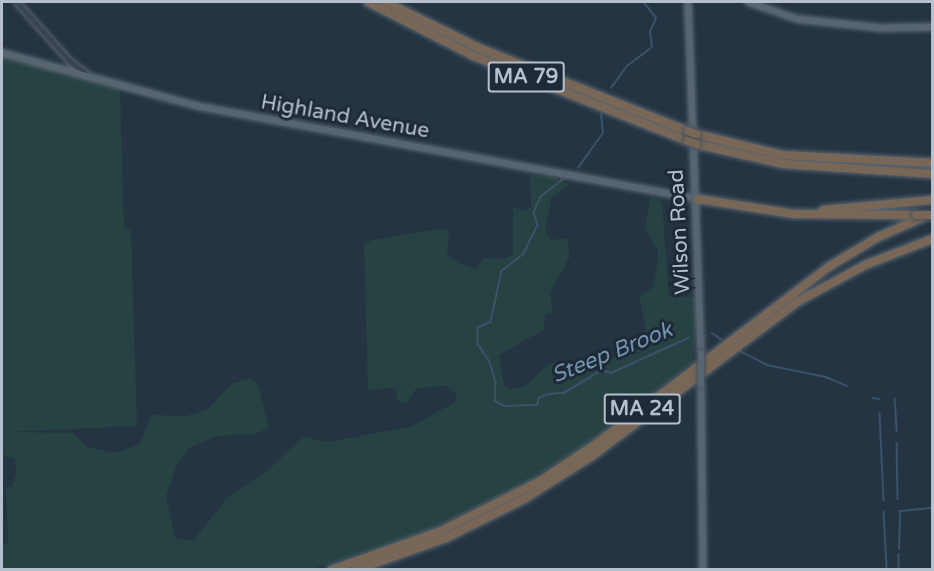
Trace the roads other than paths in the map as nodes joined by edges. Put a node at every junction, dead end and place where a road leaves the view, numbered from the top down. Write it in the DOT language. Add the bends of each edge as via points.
graph roads {
  1 [pos="17,2"];
  2 [pos="368,2"];
  3 [pos="386,2"];
  4 [pos="688,2"];
  5 [pos="748,2"];
  6 [pos="933,27"];
  7 [pos="2,53"];
  8 [pos="86,73"];
  9 [pos="933,163"];
  10 [pos="933,174"];
  11 [pos="698,199"];
  12 [pos="933,200"];
  13 [pos="762,209"];
  14 [pos="933,214"];
  15 [pos="933,240"];
  16 [pos="331,570"];
  17 [pos="356,570"];
  18 [pos="704,570"];
  1 -- 8 [label="street, Highland Avenue" via="70,61"];
  2 -- 10 [label="highway, MA 79" via="474,56 692,143 783,164"];
  3 -- 9 [label="highway, MA 79" via="479,48 692,133 782,154"];
  4 -- 11 [label="main road, Wilson Road" via="693,172"];
  5 -- 6 [label="main road" via="797,19 881,28"];
  7 -- 8 [label="main road"];
  8 -- 11 [label="main road, Highland Avenue" via="198,106"];
  11 -- 13 [label="highway"];
  11 -- 18 [label="main road, Wilson Road, bridge"];
  12 -- 13 [label="highway" via="838,210"];
  13 -- 14 [label="highway, bridge" via="811,215"];
  14 -- 16 [label="highway, MA 24" via="878,237 830,266 596,444 531,487 441,531"];
  15 -- 17 [label="highway, MA 24" via="865,265 797,302 592,456 536,493 457,533"];
}
